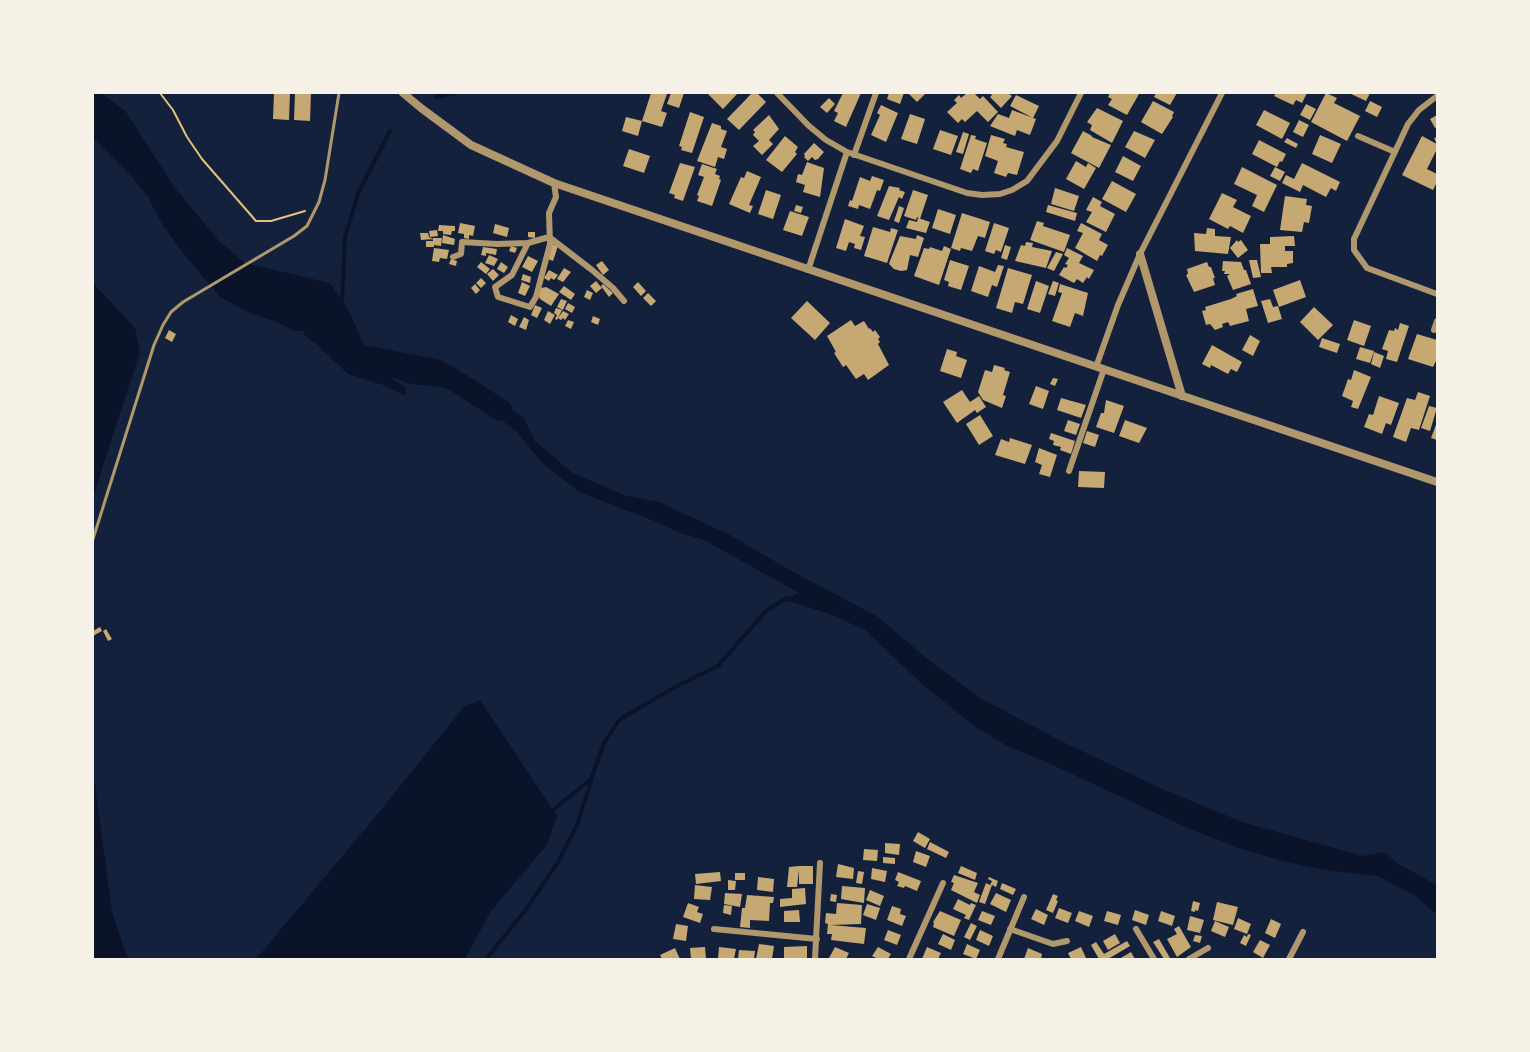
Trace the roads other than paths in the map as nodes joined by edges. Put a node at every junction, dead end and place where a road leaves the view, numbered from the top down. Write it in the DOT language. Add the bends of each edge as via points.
graph roads {
  1 [pos="339,93"];
  2 [pos="403,93"];
  3 [pos="777,93"];
  4 [pos="876,93"];
  5 [pos="1081,93"];
  6 [pos="1222,93"];
  7 [pos="1437,96"];
  8 [pos="1358,136"];
  9 [pos="847,153"];
  10 [pos="1395,153"];
  11 [pos="854,155"];
  12 [pos="554,183"];
  13 [pos="549,237"];
  14 [pos="528,243"];
  15 [pos="1140,254"];
  16 [pos="453,257"];
  17 [pos="808,270"];
  18 [pos="1437,294"];
  19 [pos="624,301"];
  20 [pos="1437,321"];
  21 [pos="1434,330"];
  22 [pos="1100,368"];
  23 [pos="1182,396"];
  24 [pos="1069,471"];
  25 [pos="1437,482"];
  26 [pos="93,539"];
  27 [pos="820,863"];
  28 [pos="943,883"];
  29 [pos="1024,897"];
  30 [pos="714,929"];
  31 [pos="1010,929"];
  32 [pos="1136,929"];
  33 [pos="1303,932"];
  34 [pos="817,939"];
  35 [pos="1067,941"];
  36 [pos="1208,948"];
  37 [pos="815,959"];
  38 [pos="909,959"];
  39 [pos="998,959"];
  40 [pos="1154,959"];
  41 [pos="1189,959"];
  42 [pos="1288,959"];
  1 -- 26 [label="lane" via="325,180 307,226 198,292 171,312 158,334"];
  2 -- 12 [label="street" via="471,144"];
  3 -- 9 [label="street" via="809,126"];
  4 -- 11 [label="street"];
  5 -- 11 [label="street" via="1041,165 1027,181 1000,195 967,194"];
  6 -- 15 [label="street"];
  7 -- 10 [label="street" via="1408,124"];
  8 -- 10 [label="street"];
  9 -- 11 [label="street"];
  9 -- 17 [label="street"];
  10 -- 18 [label="street" via="1354,239 1354,250 1367,268"];
  12 -- 13 [label="street" via="556,197 549,213"];
  12 -- 17 [label="street"];
  13 -- 14 [label="street"];
  13 -- 14 [label="street" via="536,297 530,307 498,297 495,287 512,275"];
  13 -- 19 [label="street"];
  14 -- 16 [label="street" via="462,242 461,254"];
  15 -- 22 [label="street" via="1118,305"];
  15 -- 23 [label="street"];
  17 -- 22 [label="street"];
  20 -- 21 [label="street"];
  22 -- 23 [label="street"];
  22 -- 24 [label="street"];
  23 -- 25 [label="street"];
  27 -- 34 [label="street"];
  28 -- 38 [label="street"];
  29 -- 31 [label="street"];
  30 -- 34 [label="street"];
  31 -- 35 [label="street" via="1053,944"];
  31 -- 39 [label="street"];
  32 -- 40 [label="street"];
  33 -- 42 [label="street"];
  34 -- 37 [label="street"];
  36 -- 41 [label="street"];
}
